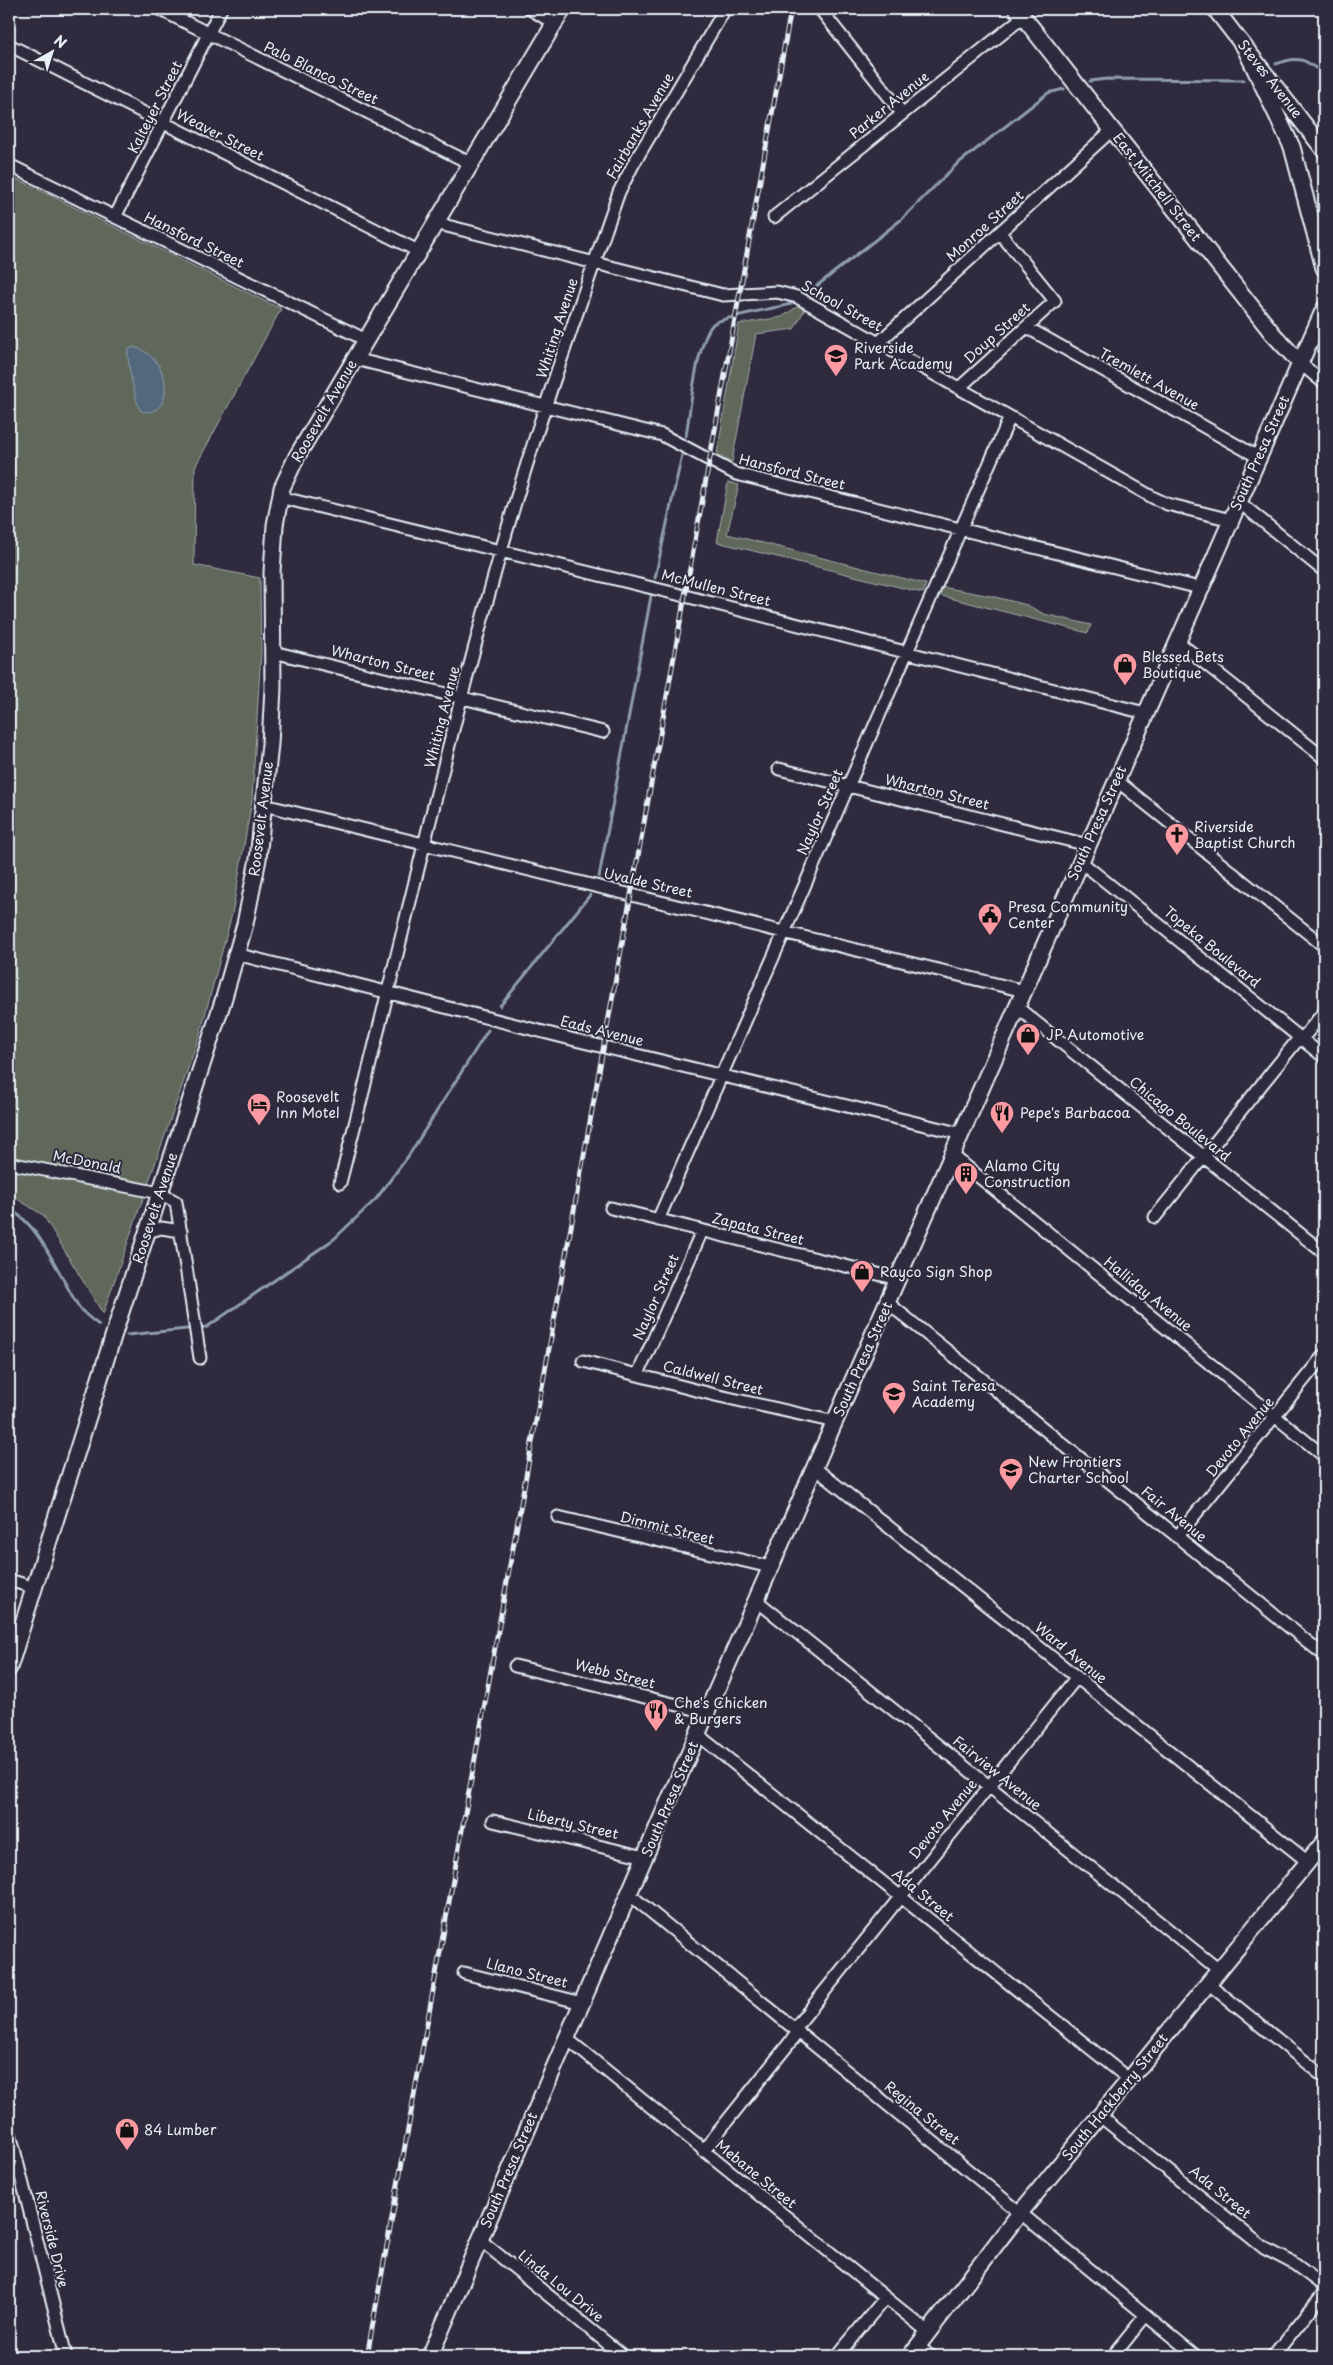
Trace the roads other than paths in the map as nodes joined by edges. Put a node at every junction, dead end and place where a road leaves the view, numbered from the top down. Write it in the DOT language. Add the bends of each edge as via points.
graph roads {
  1 [pos="159,9"];
  2 [pos="221,9"];
  3 [pos="530,9"];
  4 [pos="563,9"];
  5 [pos="725,9"];
  6 [pos="820,9"];
  7 [pos="1215,9"];
  8 [pos="1020,13"];
  9 [pos="554,23"];
  10 [pos="209,34"];
  11 [pos="9,45"];
  12 [pos="1244,46"];
  13 [pos="902,113"];
  14 [pos="164,124"];
  15 [pos="1112,130"];
  16 [pos="1324,150"];
  17 [pos="470,163"];
  18 [pos="9,165"];
  19 [pos="774,217"];
  20 [pos="114,218"];
  21 [pos="435,223"];
  22 [pos="1000,233"];
  23 [pos="418,251"];
  24 [pos="594,264"];
  25 [pos="1324,268"];
  26 [pos="1324,309"];
  27 [pos="1026,327"];
  28 [pos="366,340"];
  29 [pos="878,343"];
  30 [pos="355,359"];
  31 [pos="1300,363"];
  32 [pos="1324,383"];
  33 [pos="959,388"];
  34 [pos="547,406"];
  35 [pos="1010,417"];
  36 [pos="1258,457"];
  37 [pos="279,497"];
  38 [pos="1239,502"];
  39 [pos="1231,520"];
  40 [pos="961,530"];
  41 [pos="501,550"];
  42 [pos="1324,571"];
  43 [pos="1200,588"];
  44 [pos="1177,641"];
  45 [pos="273,652"];
  46 [pos="906,652"];
  47 [pos="462,698"];
  48 [pos="1145,713"];
  49 [pos="603,732"];
  50 [pos="1324,758"];
  51 [pos="779,769"];
  52 [pos="1116,780"];
  53 [pos="848,786"];
  54 [pos="264,805"];
  55 [pos="425,845"];
  56 [pos="1088,845"];
  57 [pos="1080,861"];
  58 [pos="784,931"];
  59 [pos="1324,946"];
  60 [pos="236,954"];
  61 [pos="1024,991"];
  62 [pos="389,993"];
  63 [pos="1018,1008"];
  64 [pos="1324,1012"];
  65 [pos="1301,1038"];
  66 [pos="1324,1057"];
  67 [pos="721,1075"];
  68 [pos="962,1134"];
  69 [pos="952,1155"];
  70 [pos="1204,1157"];
  71 [pos="9,1163"];
  72 [pos="340,1183"];
  73 [pos="160,1193"];
  74 [pos="611,1208"];
  75 [pos="1155,1217"];
  76 [pos="658,1220"];
  77 [pos="181,1231"];
  78 [pos="702,1231"];
  79 [pos="147,1232"];
  80 [pos="1324,1253"];
  81 [pos="898,1279"];
  82 [pos="888,1303"];
  83 [pos="1324,1355"];
  84 [pos="200,1358"];
  85 [pos="583,1361"];
  86 [pos="638,1374"];
  87 [pos="1275,1417"];
  88 [pos="835,1422"];
  89 [pos="1324,1456"];
  90 [pos="815,1468"];
  91 [pos="558,1517"];
  92 [pos="1177,1537"];
  93 [pos="770,1567"];
  94 [pos="9,1580"];
  95 [pos="35,1588"];
  96 [pos="756,1600"];
  97 [pos="1324,1655"];
  98 [pos="515,1666"];
  99 [pos="9,1668"];
  100 [pos="1077,1677"];
  101 [pos="707,1712"];
  102 [pos="697,1734"];
  103 [pos="989,1786"];
  104 [pos="493,1821"];
  105 [pos="1324,1842"];
  106 [pos="645,1857"];
  107 [pos="1308,1862"];
  108 [pos="628,1894"];
  109 [pos="900,1896"];
  110 [pos="1219,1970"];
  111 [pos="464,1973"];
  112 [pos="1209,1984"];
  113 [pos="582,2003"];
  114 [pos="797,2029"];
  115 [pos="566,2038"];
  116 [pos="1324,2077"];
  117 [pos="1130,2080"];
  118 [pos="1100,2116"];
  119 [pos="9,2129"];
  120 [pos="703,2151"];
  121 [pos="1020,2213"];
  122 [pos="480,2239"];
  123 [pos="1324,2286"];
  124 [pos="1324,2293"];
  125 [pos="885,2298"];
  126 [pos="1146,2315"];
  127 [pos="928,2332"];
  128 [pos="914,2351"];
  129 [pos="66,2356"];
  130 [pos="430,2356"];
  131 [pos="624,2356"];
  132 [pos="838,2356"];
  133 [pos="930,2356"];
  134 [pos="1113,2356"];
  135 [pos="1196,2356"];
  136 [pos="1273,2356"];
  1 -- 10 [label="street, Palo Blanco Street"];
  2 -- 10 [label="street, Kalteyer Street"];
  3 -- 9 [label="street"];
  4 -- 9 [label="main road, Roosevelt Avenue"];
  5 -- 24 [label="street, Fairbanks Avenue" via="634,163"];
  6 -- 13 [label="street"];
  7 -- 12 [label="main road, Steves Avenue"];
  8 -- 13 [label="street, Parker Avenue"];
  8 -- 15 [label="main road, East Mitchell Street"];
  9 -- 17 [label="main road, Roosevelt Avenue"];
  10 -- 14 [label="street, Kalteyer Street"];
  10 -- 17 [label="street, Palo Blanco Street"];
  11 -- 14 [label="street, Weaver Street"];
  12 -- 16 [label="main road, Steves Avenue"];
  12 -- 25 [label="main road" via="1292,147"];
  13 -- 19 [label="street, Parker Avenue"];
  14 -- 20 [label="street, Kalteyer Street"];
  14 -- 23 [label="street, Weaver Street"];
  15 -- 22 [label="street, Monroe Street"];
  15 -- 31 [label="main road, East Mitchell Street"];
  17 -- 21 [label="main road, Roosevelt Avenue"];
  18 -- 20 [label="street, Hansford Street"];
  20 -- 28 [label="street, Hansford Street"];
  21 -- 23 [label="main road, Roosevelt Avenue"];
  21 -- 24 [label="street, School Street"];
  22 -- 27 [label="street, Doup Street" via="1055,301"];
  22 -- 29 [label="street, Monroe Street"];
  23 -- 28 [label="main road, Roosevelt Avenue"];
  24 -- 29 [label="street, School Street" via="723,295 788,294"];
  24 -- 34 [label="street, Whiting Avenue"];
  26 -- 31 [label="main road, South Presa Street"];
  27 -- 33 [label="street, Doup Street"];
  27 -- 36 [label="street, Tremlett Avenue"];
  28 -- 30 [label="main road, Roosevelt Avenue"];
  29 -- 33 [label="street, School Street"];
  30 -- 34 [label="street, Hansford Street"];
  30 -- 37 [label="main road, Roosevelt Avenue" via="297,456"];
  31 -- 32 [label="street"];
  31 -- 36 [label="main road, South Presa Street"];
  33 -- 35 [label="street, School Street"];
  34 -- 40 [label="street, Hansford Street" via="667,437 736,474"];
  34 -- 41 [label="street, Whiting Avenue"];
  35 -- 39 [label="street, School Street" via="1167,504"];
  35 -- 40 [label="street, Naylor Street"];
  36 -- 38 [label="main road, South Presa Street"];
  37 -- 41 [label="street, McMullen Street"];
  37 -- 45 [label="main road, Roosevelt Avenue" via="272,572"];
  38 -- 39 [label="main road, South Presa Street"];
  38 -- 42 [label="street"];
  39 -- 43 [label="main road, South Presa Street"];
  40 -- 43 [label="street, Hansford Street"];
  40 -- 46 [label="street, Naylor Street"];
  41 -- 46 [label="street, McMullen Street"];
  41 -- 47 [label="street, Whiting Avenue"];
  43 -- 44 [label="main road, South Presa Street"];
  44 -- 48 [label="main road, South Presa Street"];
  44 -- 50 [label="street"];
  45 -- 47 [label="street, Wharton Street"];
  45 -- 54 [label="main road, Roosevelt Avenue"];
  46 -- 48 [label="street, McMullen Street"];
  46 -- 53 [label="street, Naylor Street"];
  47 -- 49 [label="street, Wharton Street"];
  47 -- 55 [label="street, Whiting Avenue"];
  48 -- 52 [label="main road, South Presa Street"];
  51 -- 53 [label="street, Wharton Street"];
  52 -- 56 [label="main road, South Presa Street"];
  52 -- 59 [label="street"];
  53 -- 56 [label="street, Wharton Street"];
  53 -- 58 [label="street, Naylor Street"];
  54 -- 55 [label="street, Uvalde Street"];
  54 -- 60 [label="main road, Roosevelt Avenue" via="257,866"];
  55 -- 58 [label="street, Uvalde Street"];
  55 -- 62 [label="street, Whiting Avenue"];
  56 -- 57 [label="main road, South Presa Street"];
  57 -- 61 [label="main road, South Presa Street"];
  57 -- 65 [label="street, Topeka Boulevard"];
  58 -- 61 [label="street, Uvalde Street"];
  58 -- 67 [label="street, Naylor Street"];
  60 -- 62 [label="street, Eads Avenue"];
  60 -- 73 [label="main road, Roosevelt Avenue"];
  61 -- 63 [label="main road, South Presa Street"];
  62 -- 67 [label="street, Eads Avenue"];
  62 -- 72 [label="street, Whiting Avenue"];
  63 -- 68 [label="main road, South Presa Street"];
  63 -- 70 [label="street, Chicago Boulevard"];
  64 -- 65 [label="street"];
  65 -- 66 [label="street, Topeka Boulevard"];
  65 -- 70 [label="street"];
  67 -- 68 [label="street, Eads Avenue"];
  67 -- 76 [label="street, Naylor Street"];
  68 -- 69 [label="main road, South Presa Street"];
  69 -- 81 [label="main road, South Presa Street"];
  69 -- 87 [label="street, Halliday Avenue"];
  70 -- 75 [label="street"];
  70 -- 80 [label="street, Chicago Boulevard"];
  71 -- 73 [label="street, McDonald"];
  73 -- 77 [label="street" via="176,1202"];
  73 -- 79 [label="main road, Roosevelt Avenue"];
  74 -- 76 [label="street, Zapata Street"];
  76 -- 78 [label="street, Zapata Street"];
  77 -- 79 [label="street" via="162,1228"];
  77 -- 84 [label="street"];
  78 -- 81 [label="street, Zapata Street"];
  78 -- 86 [label="street, Naylor Street"];
  79 -- 95 [label="main road, Roosevelt Avenue"];
  81 -- 82 [label="main road, South Presa Street"];
  82 -- 88 [label="main road, South Presa Street"];
  82 -- 92 [label="street, Fair Avenue"];
  83 -- 87 [label="street, Devoto Avenue"];
  85 -- 86 [label="street, Caldwell Street"];
  86 -- 88 [label="street, Caldwell Street"];
  87 -- 89 [label="street, Halliday Avenue"];
  87 -- 92 [label="street, Devoto Avenue"];
  88 -- 90 [label="main road, South Presa Street"];
  90 -- 93 [label="main road, South Presa Street"];
  90 -- 100 [label="street, Ward Avenue"];
  91 -- 93 [label="street, Dimmit Street"];
  92 -- 97 [label="street, Fair Avenue"];
  93 -- 96 [label="main road, South Presa Street"];
  94 -- 95 [label="street"];
  95 -- 99 [label="main road, Roosevelt Avenue"];
  96 -- 101 [label="main road, South Presa Street"];
  96 -- 103 [label="street, Fairview Avenue"];
  98 -- 101 [label="street, Webb Street"];
  100 -- 103 [label="street, Devoto Avenue"];
  100 -- 107 [label="street, Ward Avenue"];
  101 -- 102 [label="main road, South Presa Street"];
  102 -- 106 [label="main road, South Presa Street"];
  102 -- 109 [label="street, Ada Street"];
  103 -- 109 [label="street, Devoto Avenue"];
  103 -- 110 [label="street, Fairview Avenue"];
  104 -- 106 [label="street, Liberty Street"];
  105 -- 107 [label="main road, South Hackberry Street"];
  106 -- 108 [label="main road, South Presa Street"];
  107 -- 110 [label="main road, South Hackberry Street"];
  108 -- 113 [label="main road, South Presa Street"];
  108 -- 114 [label="street, Regina Street"];
  109 -- 114 [label="street, Devoto Avenue"];
  109 -- 117 [label="street, Ada Street"];
  110 -- 112 [label="main road, South Hackberry Street"];
  111 -- 113 [label="street, Llano Street"];
  112 -- 116 [label="street"];
  112 -- 117 [label="main road, South Hackberry Street"];
  113 -- 115 [label="main road, South Presa Street"];
  114 -- 120 [label="street, Devoto Avenue"];
  114 -- 121 [label="street, Regina Street"];
  115 -- 120 [label="street, Mebane Street"];
  115 -- 122 [label="main road, South Presa Street"];
  117 -- 118 [label="main road, South Hackberry Street"];
  118 -- 121 [label="main road, South Hackberry Street"];
  118 -- 123 [label="street, Ada Street" via="1264,2248 1294,2263"];
  119 -- 129 [label="street, Riverside Drive"];
  120 -- 125 [label="street, Mebane Street"];
  121 -- 126 [label="street, Regina Street"];
  121 -- 127 [label="main road, South Hackberry Street"];
  122 -- 130 [label="main road, South Presa Street"];
  122 -- 131 [label="street, Linda Lou Drive"];
  124 -- 136 [label="street"];
  125 -- 127 [label="street, Mebane Street"];
  125 -- 132 [label="street"];
  126 -- 134 [label="street"];
  126 -- 135 [label="street, Regina Street"];
  127 -- 128 [label="main road, South Hackberry Street"];
  128 -- 133 [label="street"];
}
